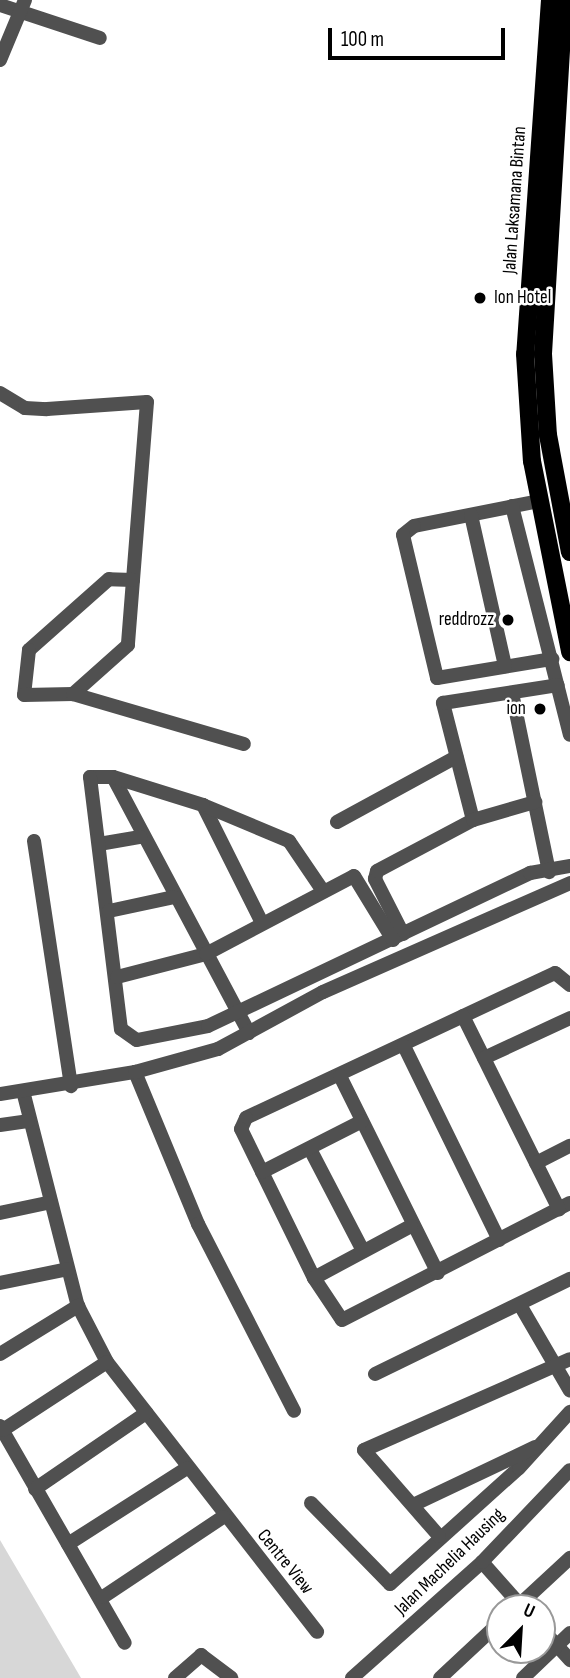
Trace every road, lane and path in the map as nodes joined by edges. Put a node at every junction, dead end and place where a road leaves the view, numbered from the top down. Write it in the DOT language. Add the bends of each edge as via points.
graph roads {
  1 [pos="550,0"];
  2 [pos="564,0"];
  3 [pos="0,5"];
  4 [pos="22,7"];
  5 [pos="560,20"];
  6 [pos="100,38"];
  7 [pos="0,60"];
  8 [pos="0,393"];
  9 [pos="540,501"];
  10 [pos="512,506"];
  11 [pos="471,515"];
  12 [pos="570,552"];
  13 [pos="133,580"];
  14 [pos="570,652"];
  15 [pos="552,659"];
  16 [pos="505,666"];
  17 [pos="558,685"];
  18 [pos="512,693"];
  19 [pos="73,694"];
  20 [pos="570,735"];
  21 [pos="244,744"];
  22 [pos="456,757"];
  23 [pos="113,777"];
  24 [pos="535,802"];
  25 [pos="203,805"];
  26 [pos="473,820"];
  27 [pos="337,822"];
  28 [pos="140,837"];
  29 [pos="34,841"];
  30 [pos="99,844"];
  31 [pos="570,866"];
  32 [pos="549,872"];
  33 [pos="570,883"];
  34 [pos="323,891"];
  35 [pos="174,897"];
  36 [pos="109,911"];
  37 [pos="262,923"];
  38 [pos="398,937"];
  39 [pos="206,954"];
  40 [pos="117,977"];
  41 [pos="570,985"];
  42 [pos="237,1012"];
  43 [pos="463,1016"];
  44 [pos="570,1018"];
  45 [pos="249,1033"];
  46 [pos="404,1046"];
  47 [pos="484,1058"];
  48 [pos="135,1072"];
  49 [pos="340,1076"];
  50 [pos="71,1086"];
  51 [pos="23,1091"];
  52 [pos="0,1094"];
  53 [pos="28,1121"];
  54 [pos="362,1121"];
  55 [pos="0,1125"];
  56 [pos="570,1146"];
  57 [pos="310,1149"];
  58 [pos="536,1163"];
  59 [pos="262,1172"];
  60 [pos="47,1203"];
  61 [pos="564,1206"];
  62 [pos="0,1213"];
  63 [pos="411,1226"];
  64 [pos="499,1240"];
  65 [pos="363,1251"];
  66 [pos="68,1269"];
  67 [pos="438,1273"];
  68 [pos="314,1278"];
  69 [pos="570,1279"];
  70 [pos="0,1283"];
  71 [pos="520,1305"];
  72 [pos="78,1306"];
  73 [pos="0,1354"];
  74 [pos="570,1359"];
  75 [pos="107,1362"];
  76 [pos="551,1367"];
  77 [pos="375,1374"];
  78 [pos="570,1391"];
  79 [pos="295,1411"];
  80 [pos="570,1412"];
  81 [pos="146,1413"];
  82 [pos="1,1428"];
  83 [pos="536,1447"];
  84 [pos="187,1468"];
  85 [pos="570,1470"];
  86 [pos="35,1489"];
  87 [pos="312,1503"];
  88 [pos="413,1505"];
  89 [pos="223,1517"];
  90 [pos="439,1536"];
  91 [pos="68,1544"];
  92 [pos="570,1558"];
  93 [pos="482,1562"];
  94 [pos="509,1594"];
  95 [pos="533,1594"];
  96 [pos="103,1597"];
  97 [pos="317,1632"];
  98 [pos="570,1633"];
  99 [pos="486,1635"];
  100 [pos="125,1643"];
  101 [pos="557,1645"];
  102 [pos="570,1660"];
  103 [pos="175,1678"];
  104 [pos="231,1678"];
  105 [pos="352,1678"];
  106 [pos="440,1678"];
  107 [pos="523,1678"];
  1 -- 5 [label="main road, Jalan Laksamana Bintan"];
  2 -- 5 [label="main road, Jalan Laksamana Bintan"];
  3 -- 4 [label="street"];
  4 -- 6 [label="street"];
  4 -- 7 [label="street"];
  5 -- 9 [label="main road, Jalan Laksamana Bintan" via="525,354"];
  5 -- 12 [label="main road, Jalan Laksamana Bintan" via="543,354 550,454"];
  8 -- 13 [label="street" via="25,408 47,410 147,402"];
  9 -- 10 [label="street"];
  9 -- 14 [label="main road, Jalan Laksamana Bintan"];
  10 -- 11 [label="street"];
  10 -- 15 [label="street"];
  11 -- 16 [label="street"];
  11 -- 16 [label="street" via="414,526 403,535 433,673 439,679"];
  13 -- 19 [label="street" via="128,645"];
  13 -- 19 [label="street" via="109,579 29,650 24,695"];
  15 -- 16 [label="street"];
  15 -- 17 [label="street"];
  17 -- 18 [label="street"];
  17 -- 20 [label="street"];
  18 -- 22 [label="street" via="443,703"];
  18 -- 24 [label="street"];
  19 -- 21 [label="street"];
  22 -- 26 [label="street"];
  22 -- 27 [label="street"];
  23 -- 25 [label="street"];
  23 -- 28 [label="street"];
  23 -- 30 [label="street" via="90,777"];
  24 -- 26 [label="street"];
  24 -- 32 [label="street"];
  25 -- 34 [label="street" via="289,841"];
  25 -- 37 [label="street"];
  26 -- 38 [label="street" via="375,874"];
  28 -- 30 [label="street"];
  28 -- 35 [label="street"];
  29 -- 50 [label="street"];
  30 -- 36 [label="street"];
  31 -- 32 [label="street"];
  32 -- 38 [label="street" via="530,873"];
  33 -- 45 [label="street" via="323,992"];
  34 -- 37 [label="street"];
  34 -- 38 [label="street" via="359,877"];
  35 -- 36 [label="street"];
  35 -- 39 [label="street"];
  36 -- 40 [label="street"];
  37 -- 39 [label="street"];
  38 -- 42 [label="street"];
  39 -- 40 [label="street"];
  39 -- 42 [label="street"];
  40 -- 42 [label="street" via="121,1029 131,1039 196,1030"];
  41 -- 43 [label="street" via="555,973"];
  42 -- 45 [label="street"];
  43 -- 46 [label="street"];
  43 -- 47 [label="street"];
  44 -- 47 [label="street"];
  45 -- 48 [label="street" via="218,1049"];
  46 -- 49 [label="street"];
  46 -- 64 [label="street"];
  47 -- 58 [label="street"];
  48 -- 50 [label="street"];
  48 -- 79 [label="street" via="198,1224"];
  49 -- 54 [label="street"];
  49 -- 59 [label="street" via="241,1123"];
  50 -- 51 [label="street"];
  51 -- 52 [label="street"];
  51 -- 53 [label="street, Centre View"];
  53 -- 55 [label="street"];
  53 -- 60 [label="street, Centre View"];
  54 -- 57 [label="street"];
  54 -- 63 [label="street"];
  56 -- 58 [label="street"];
  57 -- 59 [label="street"];
  57 -- 65 [label="street"];
  58 -- 61 [label="street"];
  59 -- 68 [label="street"];
  60 -- 62 [label="street"];
  60 -- 66 [label="street, Centre View"];
  61 -- 64 [label="street"];
  63 -- 65 [label="street"];
  63 -- 67 [label="street"];
  64 -- 67 [label="street"];
  65 -- 68 [label="street"];
  66 -- 70 [label="street"];
  66 -- 72 [label="street, Centre View"];
  67 -- 68 [label="street" via="346,1321 335,1315"];
  69 -- 71 [label="street"];
  71 -- 76 [label="street"];
  71 -- 77 [label="street"];
  72 -- 73 [label="street"];
  72 -- 75 [label="street, Centre View"];
  74 -- 76 [label="street"];
  75 -- 81 [label="street, Centre View"];
  75 -- 82 [label="street"];
  76 -- 78 [label="street"];
  76 -- 88 [label="street" via="368,1445 365,1457"];
  80 -- 83 [label="street"];
  81 -- 84 [label="street, Centre View"];
  81 -- 86 [label="street"];
  82 -- 86 [label="street"];
  83 -- 88 [label="street"];
  83 -- 90 [label="street"];
  84 -- 89 [label="street, Centre View"];
  84 -- 91 [label="street"];
  85 -- 93 [label="street, Jalan Machelia Hausing"];
  86 -- 91 [label="street"];
  87 -- 90 [label="street" via="390,1584"];
  88 -- 90 [label="street"];
  89 -- 96 [label="street"];
  89 -- 97 [label="street, Centre View"];
  91 -- 96 [label="street"];
  92 -- 95 [label="street"];
  93 -- 94 [label="street"];
  93 -- 105 [label="street, Jalan Machelia Hausing"];
  96 -- 100 [label="street"];
  98 -- 101 [label="street"];
  99 -- 106 [label="street"];
  101 -- 102 [label="street"];
  101 -- 107 [label="street"];
  103 -- 104 [label="street" via="201,1655"];
}
